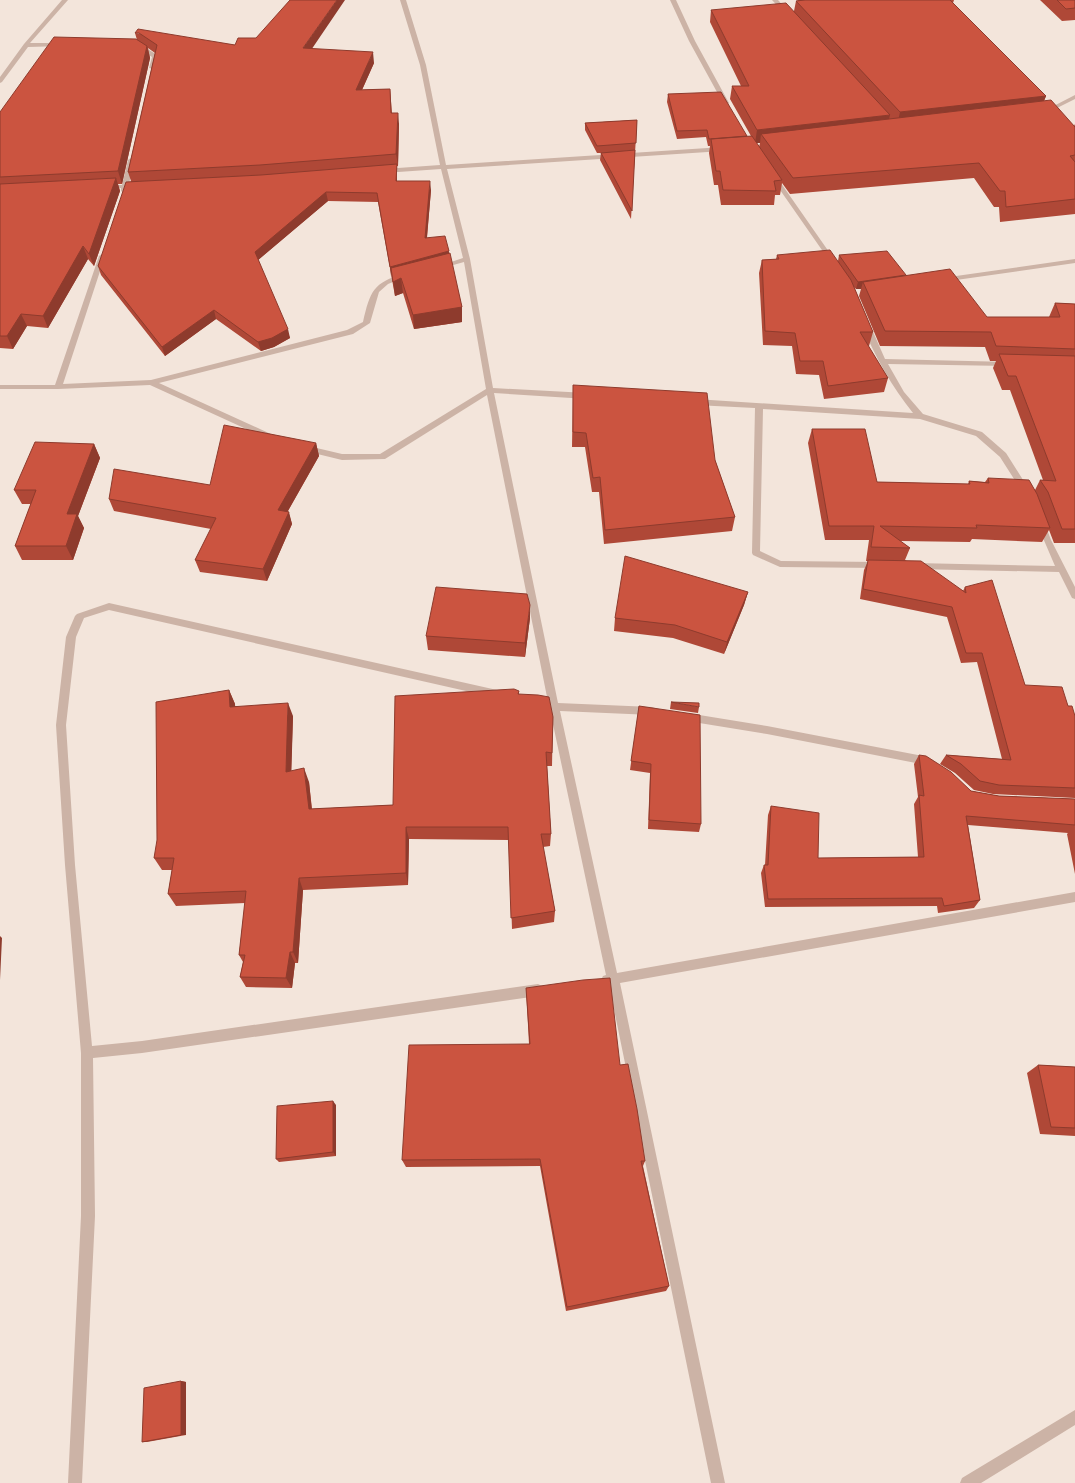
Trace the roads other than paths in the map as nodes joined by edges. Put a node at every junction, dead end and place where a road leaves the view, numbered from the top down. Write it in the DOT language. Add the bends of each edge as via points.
graph roads {
  1 [pos="65,0"];
  2 [pos="403,0"];
  3 [pos="673,0"];
  4 [pos="775,0"];
  5 [pos="790,17"];
  6 [pos="26,45"];
  7 [pos="72,46"];
  8 [pos="133,47"];
  9 [pos="0,69"];
  10 [pos="8,69"];
  11 [pos="151,71"];
  12 [pos="0,81"];
  13 [pos="1075,97"];
  14 [pos="1043,106"];
  15 [pos="730,110"];
  16 [pos="1048,112"];
  17 [pos="1040,113"];
  18 [pos="1053,118"];
  19 [pos="728,149"];
  20 [pos="132,155"];
  21 [pos="443,166"];
  22 [pos="374,171"];
  23 [pos="770,171"];
  24 [pos="149,185"];
  25 [pos="126,186"];
  26 [pos="102,188"];
  27 [pos="121,201"];
  28 [pos="106,246"];
  29 [pos="467,259"];
  30 [pos="1075,261"];
  31 [pos="432,269"];
  32 [pos="837,269"];
  33 [pos="410,274"];
  34 [pos="937,280"];
  35 [pos="864,319"];
  36 [pos="883,361"];
  37 [pos="1017,365"];
  38 [pos="151,382"];
  39 [pos="0,387"];
  40 [pos="58,387"];
  41 [pos="490,390"];
  42 [pos="593,396"];
  43 [pos="688,402"];
  44 [pos="759,406"];
  45 [pos="920,416"];
  46 [pos="279,441"];
  47 [pos="293,446"];
  48 [pos="1031,501"];
  49 [pos="1037,514"];
  50 [pos="889,565"];
  51 [pos="904,566"];
  52 [pos="1061,568"];
  53 [pos="1075,596"];
  54 [pos="507,696"];
  55 [pos="530,702"];
  56 [pos="554,707"];
  57 [pos="939,770"];
  58 [pos="1075,896"];
  59 [pos="613,979"];
  60 [pos="597,981"];
  61 [pos="550,988"];
  62 [pos="87,1053"];
  63 [pos="1075,1417"];
  64 [pos="75,1483"];
  65 [pos="718,1483"];
  66 [pos="967,1483"];
  1 -- 6 [label="street"];
  2 -- 21 [label="street" via="422,65"];
  3 -- 15 [label="street"];
  4 -- 5 [label="street"];
  6 -- 7 [label="street"];
  6 -- 10 [label="street"];
  8 -- 11 [label="street" via="141,47 155,56"];
  9 -- 10 [label="street"];
  10 -- 12 [label="street"];
  13 -- 16 [label="street"];
  14 -- 16 [label="street"];
  16 -- 17 [label="street"];
  16 -- 18 [label="street"];
  19 -- 21 [label="street"];
  20 -- 25 [label="street"];
  21 -- 22 [label="street"];
  21 -- 29 [label="street"];
  23 -- 32 [label="street"];
  24 -- 25 [label="street"];
  25 -- 26 [label="street"];
  25 -- 27 [label="street"];
  28 -- 40 [label="street"];
  29 -- 31 [label="street"];
  29 -- 41 [label="street"];
  30 -- 34 [label="street"];
  33 -- 38 [label="street" via="389,280 376,290 366,323 350,332"];
  35 -- 36 [label="street"];
  36 -- 37 [label="street"];
  36 -- 45 [label="street" via="902,393"];
  38 -- 40 [label="street"];
  38 -- 46 [label="street"];
  39 -- 40 [label="street"];
  41 -- 42 [label="street"];
  41 -- 47 [label="street" via="382,456 342,457"];
  41 -- 56 [label="street"];
  43 -- 44 [label="street"];
  44 -- 45 [label="street"];
  44 -- 50 [label="street" via="756,553 780,564"];
  45 -- 48 [label="street" via="979,434 1003,455"];
  49 -- 52 [label="street"];
  51 -- 52 [label="street"];
  52 -- 53 [label="street"];
  54 -- 62 [label="street" via="109,606 80,616 71,637 61,725 70,865"];
  55 -- 56 [label="street"];
  56 -- 57 [label="street" via="650,711 767,730 923,760"];
  56 -- 59 [label="street"];
  58 -- 59 [label="street"];
  59 -- 60 [label="street"];
  59 -- 65 [label="street"];
  61 -- 62 [label="street"];
  62 -- 64 [label="street" via="88,1216"];
  63 -- 66 [label="street"];
}
